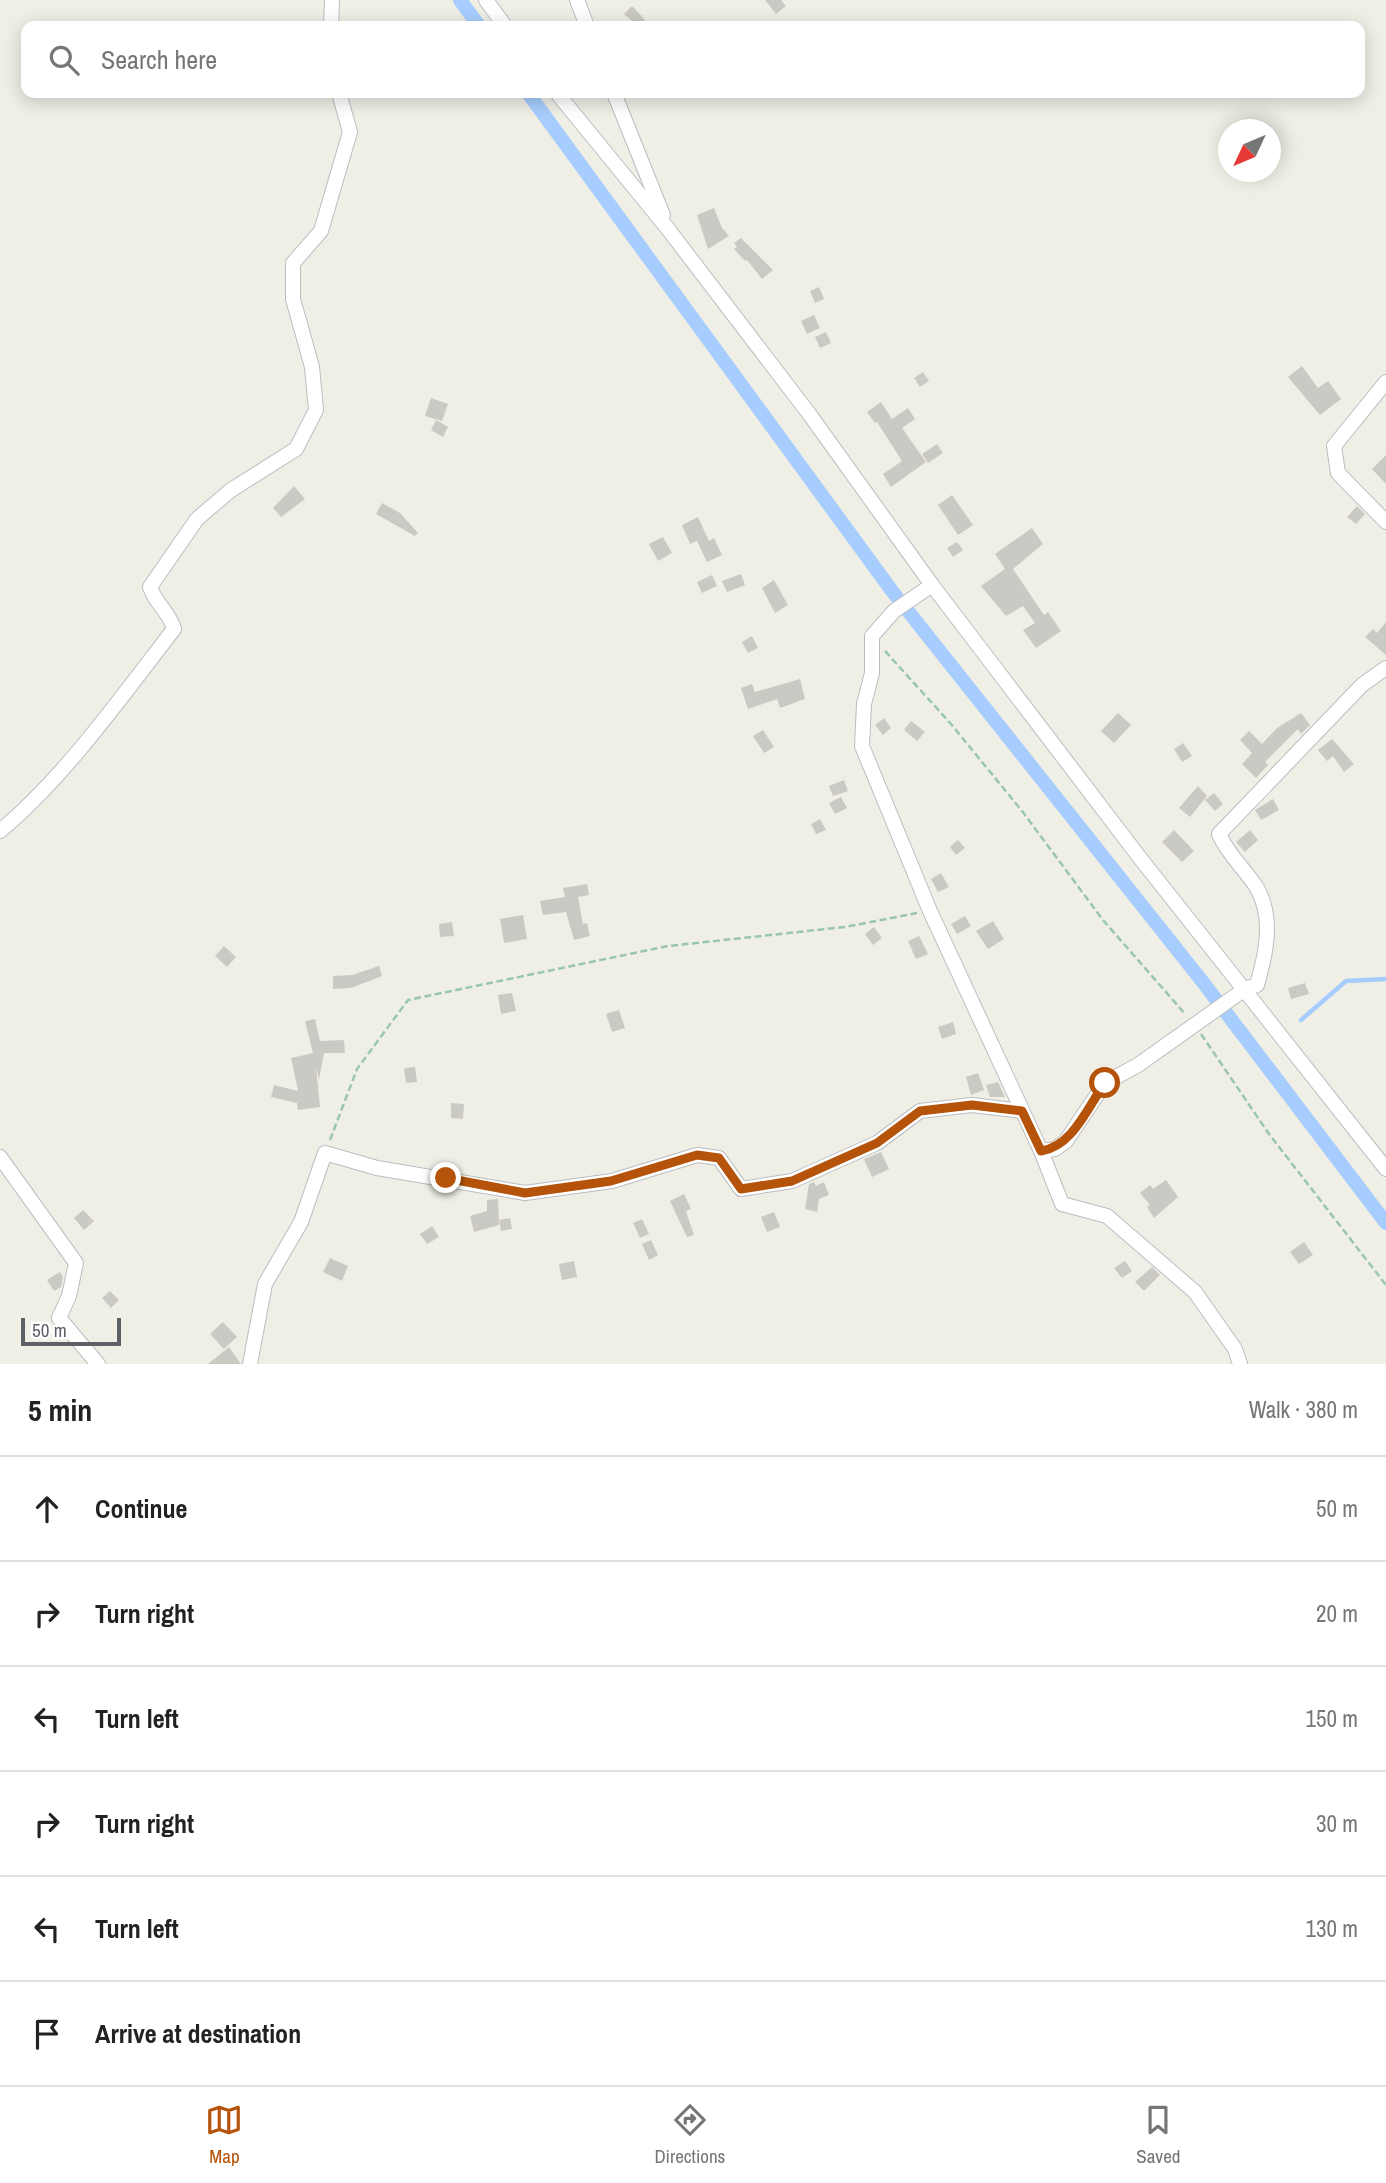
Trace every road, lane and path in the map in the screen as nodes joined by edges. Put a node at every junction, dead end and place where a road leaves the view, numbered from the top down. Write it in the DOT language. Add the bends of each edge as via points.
graph roads {
  1 [pos="332,0"];
  2 [pos="486,0"];
  3 [pos="577,0"];
  4 [pos="331,21"];
  5 [pos="501,21"];
  6 [pos="585,21"];
  7 [pos="340,98"];
  8 [pos="561,98"];
  9 [pos="616,98"];
  10 [pos="668,229"];
  11 [pos="1386,382"];
  12 [pos="1386,522"];
  13 [pos="927,588"];
  14 [pos="872,636"];
  15 [pos="1386,668"];
  16 [pos="0,831"];
  17 [pos="930,911"];
  18 [pos="1245,989"];
  19 [pos="1195,1025"];
  20 [pos="1022,1111"];
  21 [pos="1041,1151"];
  22 [pos="325,1153"];
  23 [pos="0,1157"];
  24 [pos="1386,1169"];
  25 [pos="1386,1285"];
  26 [pos="98,1364"];
  27 [pos="250,1364"];
  28 [pos="1240,1364"];
  1 -- 4 [label="street"];
  2 -- 5 [label="street"];
  3 -- 6 [label="street"];
  7 -- 16 [label="street" via="350,132 321,231 293,263 293,299 312,367 316,410 296,449 231,490 197,519 150,587 155,603 170,614 174,629 82,745"];
  8 -- 10 [label="street"];
  9 -- 10 [label="street"];
  10 -- 13 [label="street" via="810,415"];
  11 -- 12 [label="street" via="1334,446 1338,473"];
  13 -- 14 [label="street" via="894,611"];
  13 -- 18 [label="street"];
  14 -- 17 [label="street" via="862,746"];
  14 -- 19 [label="path" via="951,724 1103,920"];
  15 -- 18 [label="street" via="1362,685 1219,834 1227,852 1257,889 1268,919 1257,985"];
  17 -- 20 [label="street"];
  17 -- 22 [label="path" via="845,927 668,946 408,1000 357,1069"];
  18 -- 19 [label="street"];
  18 -- 24 [label="street"];
  19 -- 21 [label="street" via="1105,1083 1066,1141"];
  19 -- 25 [label="path" via="1269,1134"];
  20 -- 21 [label="street"];
  20 -- 22 [label="street" via="972,1105 920,1111 877,1143 792,1181 741,1189 719,1158 697,1155 611,1181 525,1193 377,1168"];
  21 -- 28 [label="street" via="1062,1204 1107,1216 1195,1292 1235,1349"];
  22 -- 27 [label="street" via="301,1222 265,1284"];
  23 -- 26 [label="street" via="76,1263 59,1318"];
}
